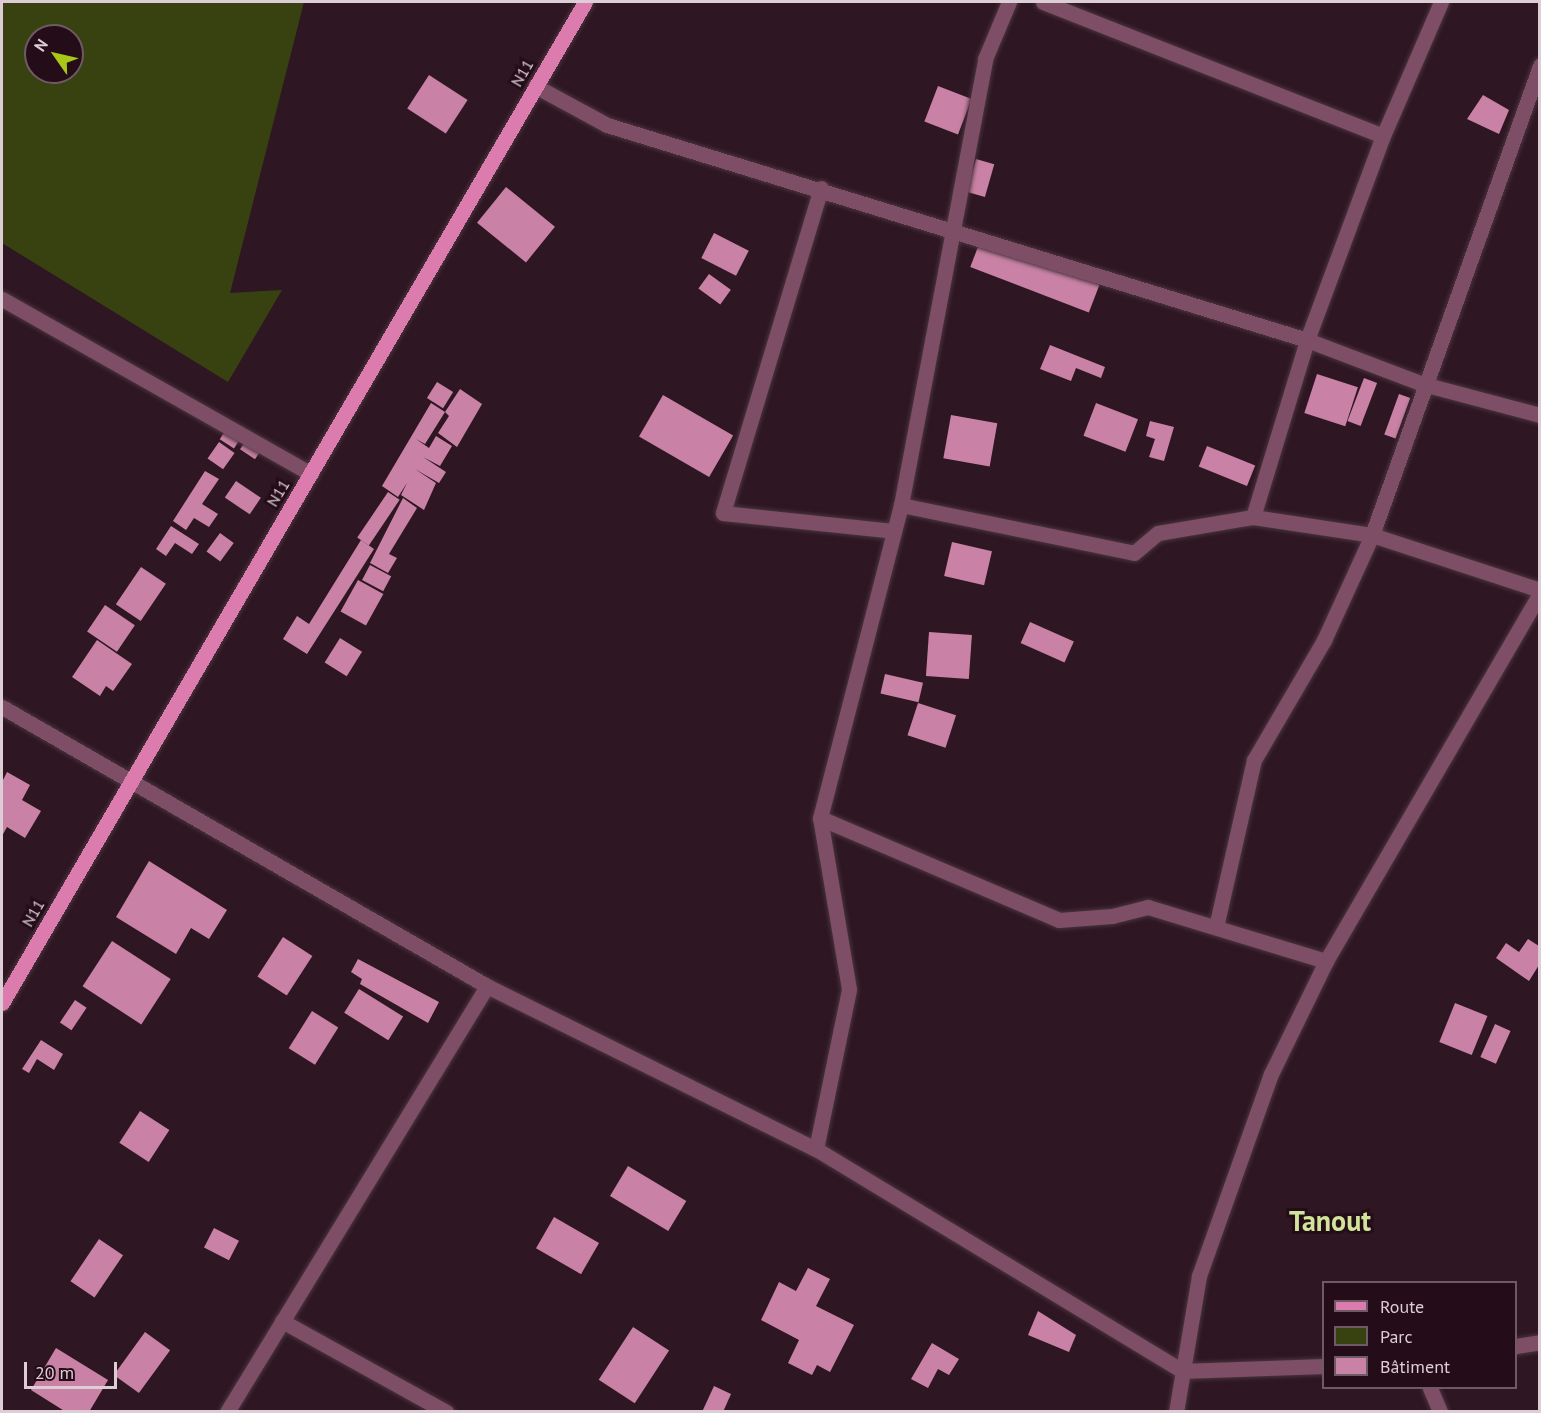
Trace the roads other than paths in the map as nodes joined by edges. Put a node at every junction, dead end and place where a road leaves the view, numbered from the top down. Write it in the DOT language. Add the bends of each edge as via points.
graph roads {
  1 [pos="585,2"];
  2 [pos="1009,2"];
  3 [pos="1043,2"];
  4 [pos="1442,2"];
  5 [pos="1539,65"];
  6 [pos="535,86"];
  7 [pos="1383,136"];
  8 [pos="821,188"];
  9 [pos="950,228"];
  10 [pos="2,299"];
  11 [pos="1308,339"];
  12 [pos="1423,384"];
  13 [pos="1539,415"];
  14 [pos="311,474"];
  15 [pos="901,505"];
  16 [pos="1253,517"];
  17 [pos="893,531"];
  18 [pos="1372,535"];
  19 [pos="1539,591"];
  20 [pos="2,706"];
  21 [pos="133,778"];
  22 [pos="820,818"];
  23 [pos="1216,927"];
  24 [pos="1326,961"];
  25 [pos="487,986"];
  26 [pos="2,1003"];
  27 [pos="816,1149"];
  28 [pos="282,1321"];
  29 [pos="1539,1341"];
  30 [pos="1517,1346"];
  31 [pos="1322,1366"];
  32 [pos="1182,1371"];
  33 [pos="1430,1389"];
  34 [pos="227,1412"];
  35 [pos="446,1412"];
  36 [pos="1176,1412"];
  37 [pos="1440,1412"];
  1 -- 6 [label="main road, N11"];
  2 -- 9 [label="street" via="985,59"];
  3 -- 7 [label="street"];
  4 -- 7 [label="street"];
  5 -- 12 [label="street"];
  6 -- 8 [label="street" via="607,125"];
  6 -- 14 [label="main road, N11"];
  7 -- 11 [label="street"];
  8 -- 9 [label="street"];
  8 -- 17 [label="street" via="723,513"];
  9 -- 11 [label="street"];
  9 -- 15 [label="street"];
  10 -- 14 [label="street"];
  11 -- 12 [label="street"];
  11 -- 16 [label="street"];
  12 -- 13 [label="street"];
  12 -- 18 [label="street"];
  14 -- 21 [label="main road, N11"];
  15 -- 16 [label="street" via="1134,553 1158,533"];
  15 -- 17 [label="street"];
  16 -- 18 [label="street"];
  17 -- 22 [label="street"];
  18 -- 19 [label="street"];
  18 -- 23 [label="street" via="1324,640 1254,760"];
  19 -- 24 [label="street"];
  20 -- 21 [label="street"];
  21 -- 25 [label="street"];
  21 -- 26 [label="main road, N11"];
  22 -- 23 [label="street" via="1059,920 1112,916 1148,906"];
  22 -- 27 [label="street" via="849,989"];
  23 -- 24 [label="street"];
  24 -- 32 [label="street" via="1271,1074 1199,1276"];
  25 -- 27 [label="street"];
  25 -- 28 [label="street"];
  27 -- 32 [label="street"];
  28 -- 34 [label="street"];
  28 -- 35 [label="street"];
  29 -- 30 [label="street"];
  31 -- 32 [label="street"];
  32 -- 36 [label="street"];
  33 -- 37 [label="street"];
}
